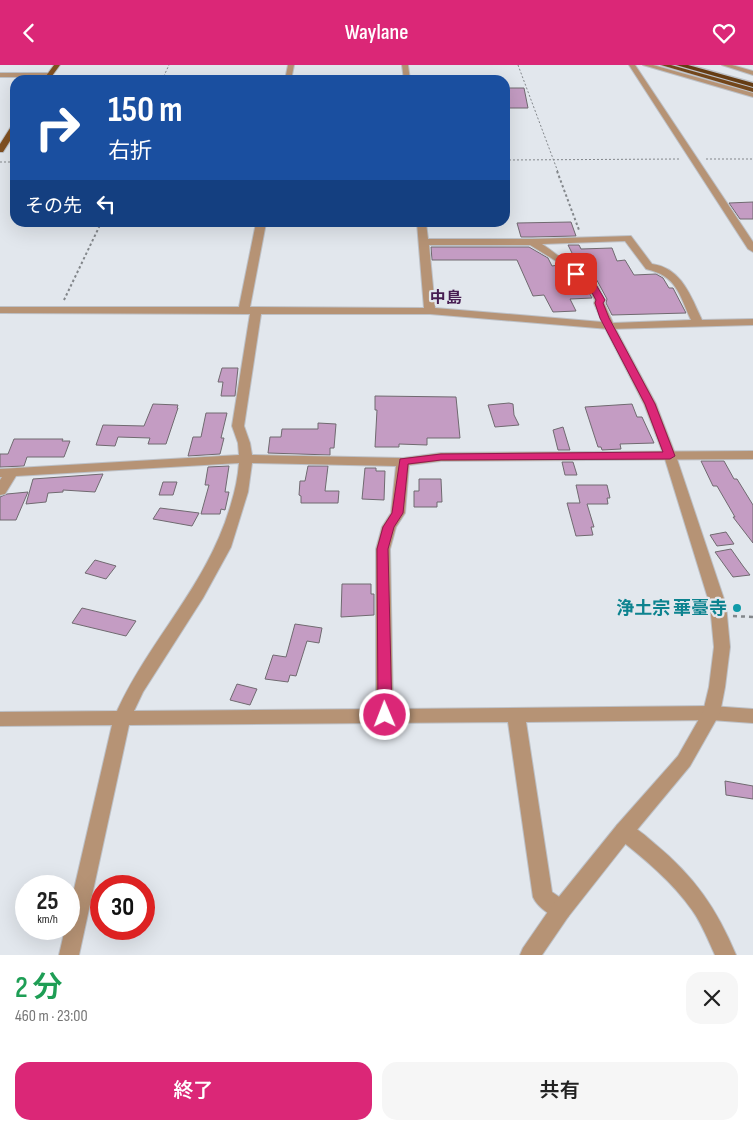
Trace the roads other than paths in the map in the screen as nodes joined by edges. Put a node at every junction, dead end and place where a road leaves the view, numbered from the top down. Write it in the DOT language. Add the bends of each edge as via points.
graph roads {
  1 [pos="632,65"];
  2 [pos="646,65"];
  3 [pos="664,65"];
  4 [pos="670,65"];
  5 [pos="724,65"];
  6 [pos="686,66"];
  7 [pos="753,73"];
  8 [pos="753,81"];
  9 [pos="753,88"];
  10 [pos="753,95"];
  11 [pos="10,135"];
  12 [pos="0,150"];
  13 [pos="260,227"];
  14 [pos="422,227"];
  15 [pos="424,242"];
  16 [pos="532,242"];
  17 [pos="753,249"];
  18 [pos="0,309"];
  19 [pos="250,311"];
  20 [pos="430,311"];
  21 [pos="753,322"];
  22 [pos="698,323"];
  23 [pos="609,326"];
  24 [pos="753,455"];
  25 [pos="670,456"];
  26 [pos="246,459"];
  27 [pos="403,461"];
  28 [pos="6,473"];
  29 [pos="0,491"];
  30 [pos="711,713"];
  31 [pos="385,715"];
  32 [pos="516,715"];
  33 [pos="753,716"];
  34 [pos="122,718"];
  35 [pos="0,719"];
  36 [pos="624,831"];
  37 [pos="561,910"];
  38 [pos="68,955"];
  39 [pos="530,955"];
  40 [pos="726,955"];
  1 -- 17 [label="street"];
  2 -- 10 [label="street"];
  3 -- 9 [label="highway"];
  4 -- 9 [label="highway"];
  5 -- 7 [label="street"];
  6 -- 8 [label="highway"];
  6 -- 9 [label="highway"];
  11 -- 12 [label="main road"];
  13 -- 19 [label="street"];
  14 -- 15 [label="street"];
  15 -- 16 [label="street"];
  15 -- 20 [label="street"];
  16 -- 22 [label="street" via="628,238 649,267 669,272"];
  16 -- 23 [label="street" via="576,274 588,278"];
  18 -- 19 [label="street"];
  19 -- 20 [label="street"];
  19 -- 26 [label="street" via="238,426 244,438"];
  20 -- 23 [label="street"];
  21 -- 22 [label="street"];
  22 -- 23 [label="street"];
  23 -- 25 [label="street" via="650,404"];
  24 -- 25 [label="street"];
  25 -- 27 [label="street" via="441,457"];
  25 -- 30 [label="street" via="718,605 722,647"];
  26 -- 27 [label="street"];
  26 -- 28 [label="street"];
  26 -- 34 [label="street" via="248,464 237,510 216,566 136,688"];
  27 -- 31 [label="street" via="398,513 389,527 382,549"];
  28 -- 29 [label="street"];
  30 -- 32 [label="street"];
  30 -- 33 [label="street"];
  30 -- 36 [label="street" via="684,761"];
  31 -- 32 [label="street"];
  31 -- 34 [label="street"];
  32 -- 37 [label="street" via="543,897"];
  34 -- 35 [label="street"];
  34 -- 38 [label="street"];
  36 -- 37 [label="street"];
  36 -- 40 [label="street" via="682,883 700,905"];
  37 -- 39 [label="street"];
}
